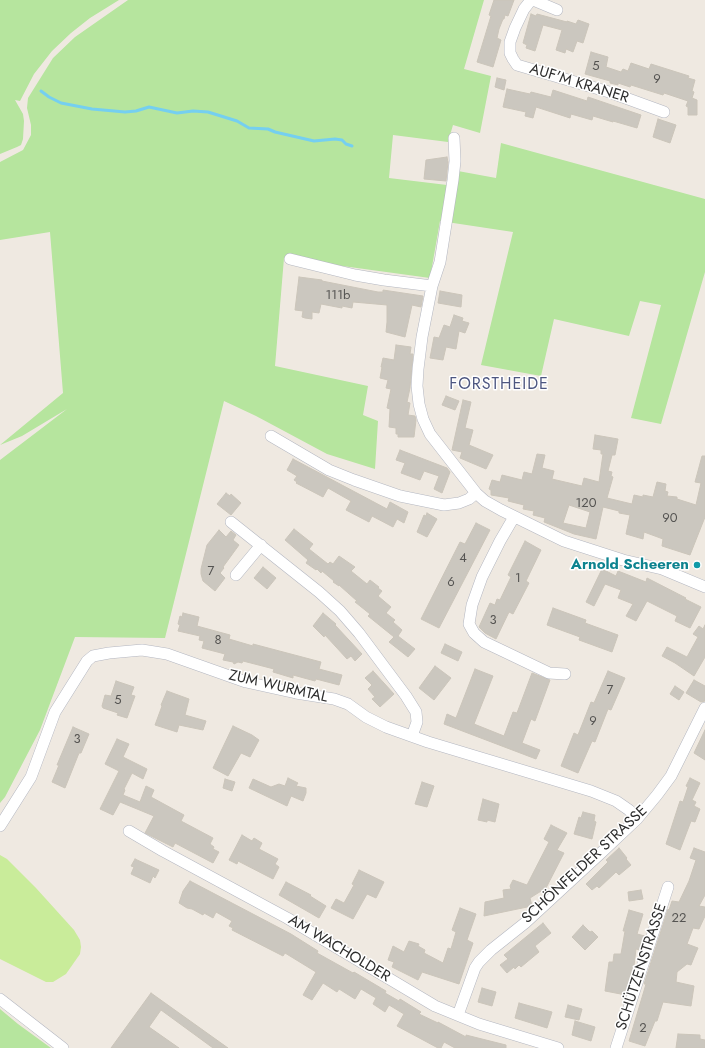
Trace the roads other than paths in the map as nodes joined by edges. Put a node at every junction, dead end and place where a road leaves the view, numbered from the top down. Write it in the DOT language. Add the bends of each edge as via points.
graph roads {
  1 [pos="532,0"];
  2 [pos="557,10"];
  3 [pos="664,112"];
  4 [pos="454,138"];
  5 [pos="290,259"];
  6 [pos="432,286"];
  7 [pos="271,436"];
  8 [pos="476,493"];
  9 [pos="514,517"];
  10 [pos="231,522"];
  11 [pos="261,545"];
  12 [pos="236,576"];
  13 [pos="705,587"];
  14 [pos="566,674"];
  15 [pos="705,708"];
  16 [pos="412,736"];
  17 [pos="637,819"];
  18 [pos="0,826"];
  19 [pos="129,830"];
  20 [pos="668,887"];
  21 [pos="0,999"];
  22 [pos="458,1016"];
  23 [pos="63,1048"];
  24 [pos="558,1048"];
  25 [pos="616,1048"];
  1 -- 2 [label="street, AUF'M KRANER"];
  1 -- 3 [label="street, AUF'M KRANER" via="524,9 510,42 512,59 518,65 609,92"];
  4 -- 6 [label="street" via="453,180 440,262"];
  5 -- 6 [label="street" via="362,276"];
  6 -- 8 [label="street" via="420,353 417,386 419,404 430,434"];
  7 -- 8 [label="street" via="329,470 400,496 444,505 459,503"];
  8 -- 9 [label="street"];
  9 -- 13 [label="street" via="570,543 662,569"];
  9 -- 14 [label="street" via="482,578 472,605 469,624 484,642 503,652 549,674"];
  10 -- 11 [label="street"];
  11 -- 12 [label="street"];
  11 -- 16 [label="street" via="319,592 359,632 416,712 417,722"];
  15 -- 17 [label="street, SCHÖNFELDER STRASSE" via="672,776"];
  16 -- 17 [label="street, ZUM WURMTAL" via="591,791 616,801"];
  16 -- 18 [label="street, ZUM WURMTAL" via="386,727 348,704 334,699 246,682 166,654 142,650 93,656 80,671 55,712 31,777"];
  17 -- 22 [label="street, SCHÖNFELDER STRASSE" via="479,962"];
  19 -- 22 [label="street, AM WACHOLDER" via="281,914 435,1006"];
  20 -- 25 [label="street, SCHÜTZENSTRASSE"];
  21 -- 23 [label="street"];
  22 -- 24 [label="street, AM WACHOLDER"];
}
